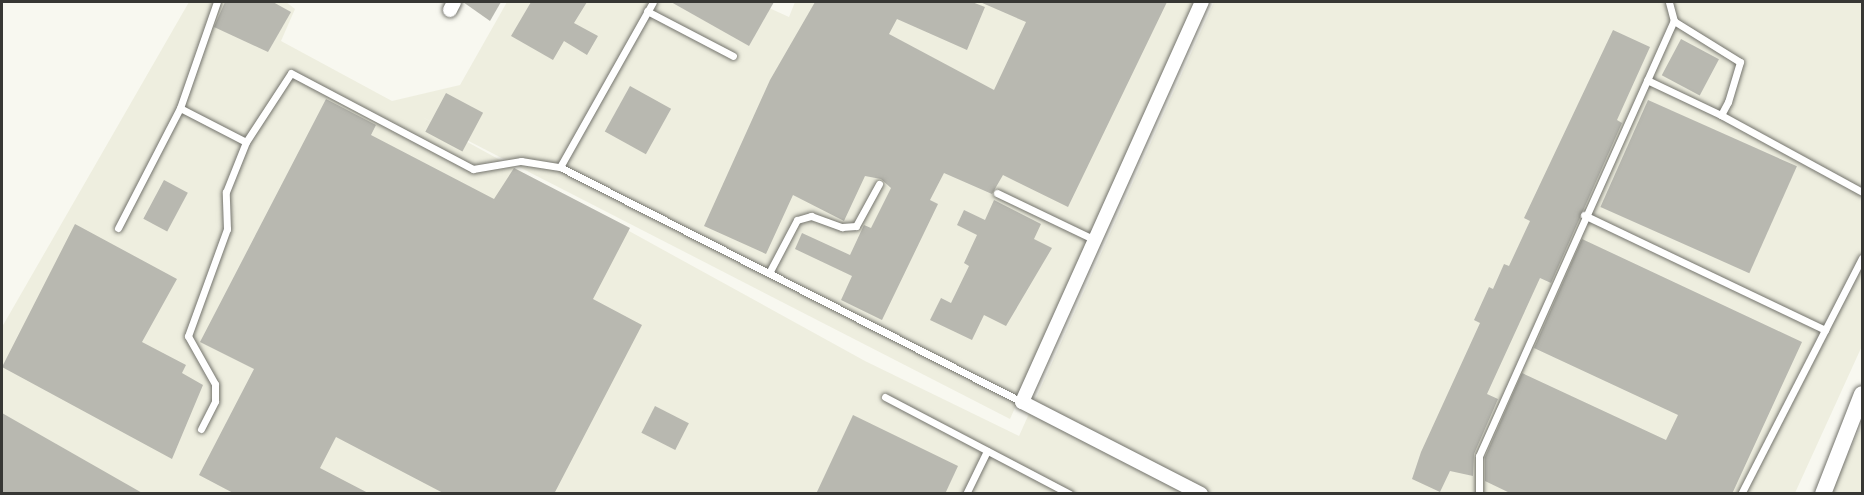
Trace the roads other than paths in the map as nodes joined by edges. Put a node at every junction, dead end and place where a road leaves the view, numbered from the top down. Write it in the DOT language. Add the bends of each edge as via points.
graph roads {
  1 [pos="217,2"];
  2 [pos="653,2"];
  3 [pos="1202,2"];
  4 [pos="1669,2"];
  5 [pos="647,11"];
  6 [pos="1674,21"];
  7 [pos="733,56"];
  8 [pos="1647,80"];
  9 [pos="180,108"];
  10 [pos="1720,115"];
  11 [pos="246,142"];
  12 [pos="561,167"];
  13 [pos="879,184"];
  14 [pos="1863,192"];
  15 [pos="997,193"];
  16 [pos="1584,215"];
  17 [pos="118,228"];
  18 [pos="1095,240"];
  19 [pos="1863,258"];
  20 [pos="769,273"];
  21 [pos="1825,330"];
  22 [pos="1863,394"];
  23 [pos="885,397"];
  24 [pos="1022,402"];
  25 [pos="201,429"];
  26 [pos="987,451"];
  27 [pos="966,494"];
  28 [pos="1070,494"];
  29 [pos="1201,494"];
  30 [pos="1479,494"];
  31 [pos="1741,494"];
  32 [pos="1823,494"];
  1 -- 9 [label="lane"];
  2 -- 5 [label="lane"];
  3 -- 18 [label="street"];
  4 -- 6 [label="lane"];
  5 -- 7 [label="lane"];
  5 -- 12 [label="lane"];
  6 -- 8 [label="lane"];
  6 -- 10 [label="lane" via="1740,62"];
  8 -- 10 [label="lane"];
  8 -- 16 [label="lane"];
  9 -- 11 [label="lane"];
  9 -- 17 [label="lane"];
  10 -- 14 [label="lane"];
  11 -- 12 [label="lane" via="291,73 473,169 521,162"];
  11 -- 25 [label="lane" via="226,192 227,229 188,336 214,384 215,401"];
  12 -- 20 [label="lane"];
  13 -- 20 [label="lane" via="856,226 842,227 811,216 797,220"];
  15 -- 18 [label="lane"];
  16 -- 21 [label="lane"];
  16 -- 30 [label="lane" via="1479,456"];
  18 -- 24 [label="street"];
  19 -- 21 [label="lane"];
  20 -- 24 [label="lane"];
  21 -- 31 [label="lane"];
  22 -- 32 [label="street"];
  23 -- 26 [label="lane"];
  24 -- 29 [label="street"];
  26 -- 27 [label="lane"];
  26 -- 28 [label="lane"];
}
